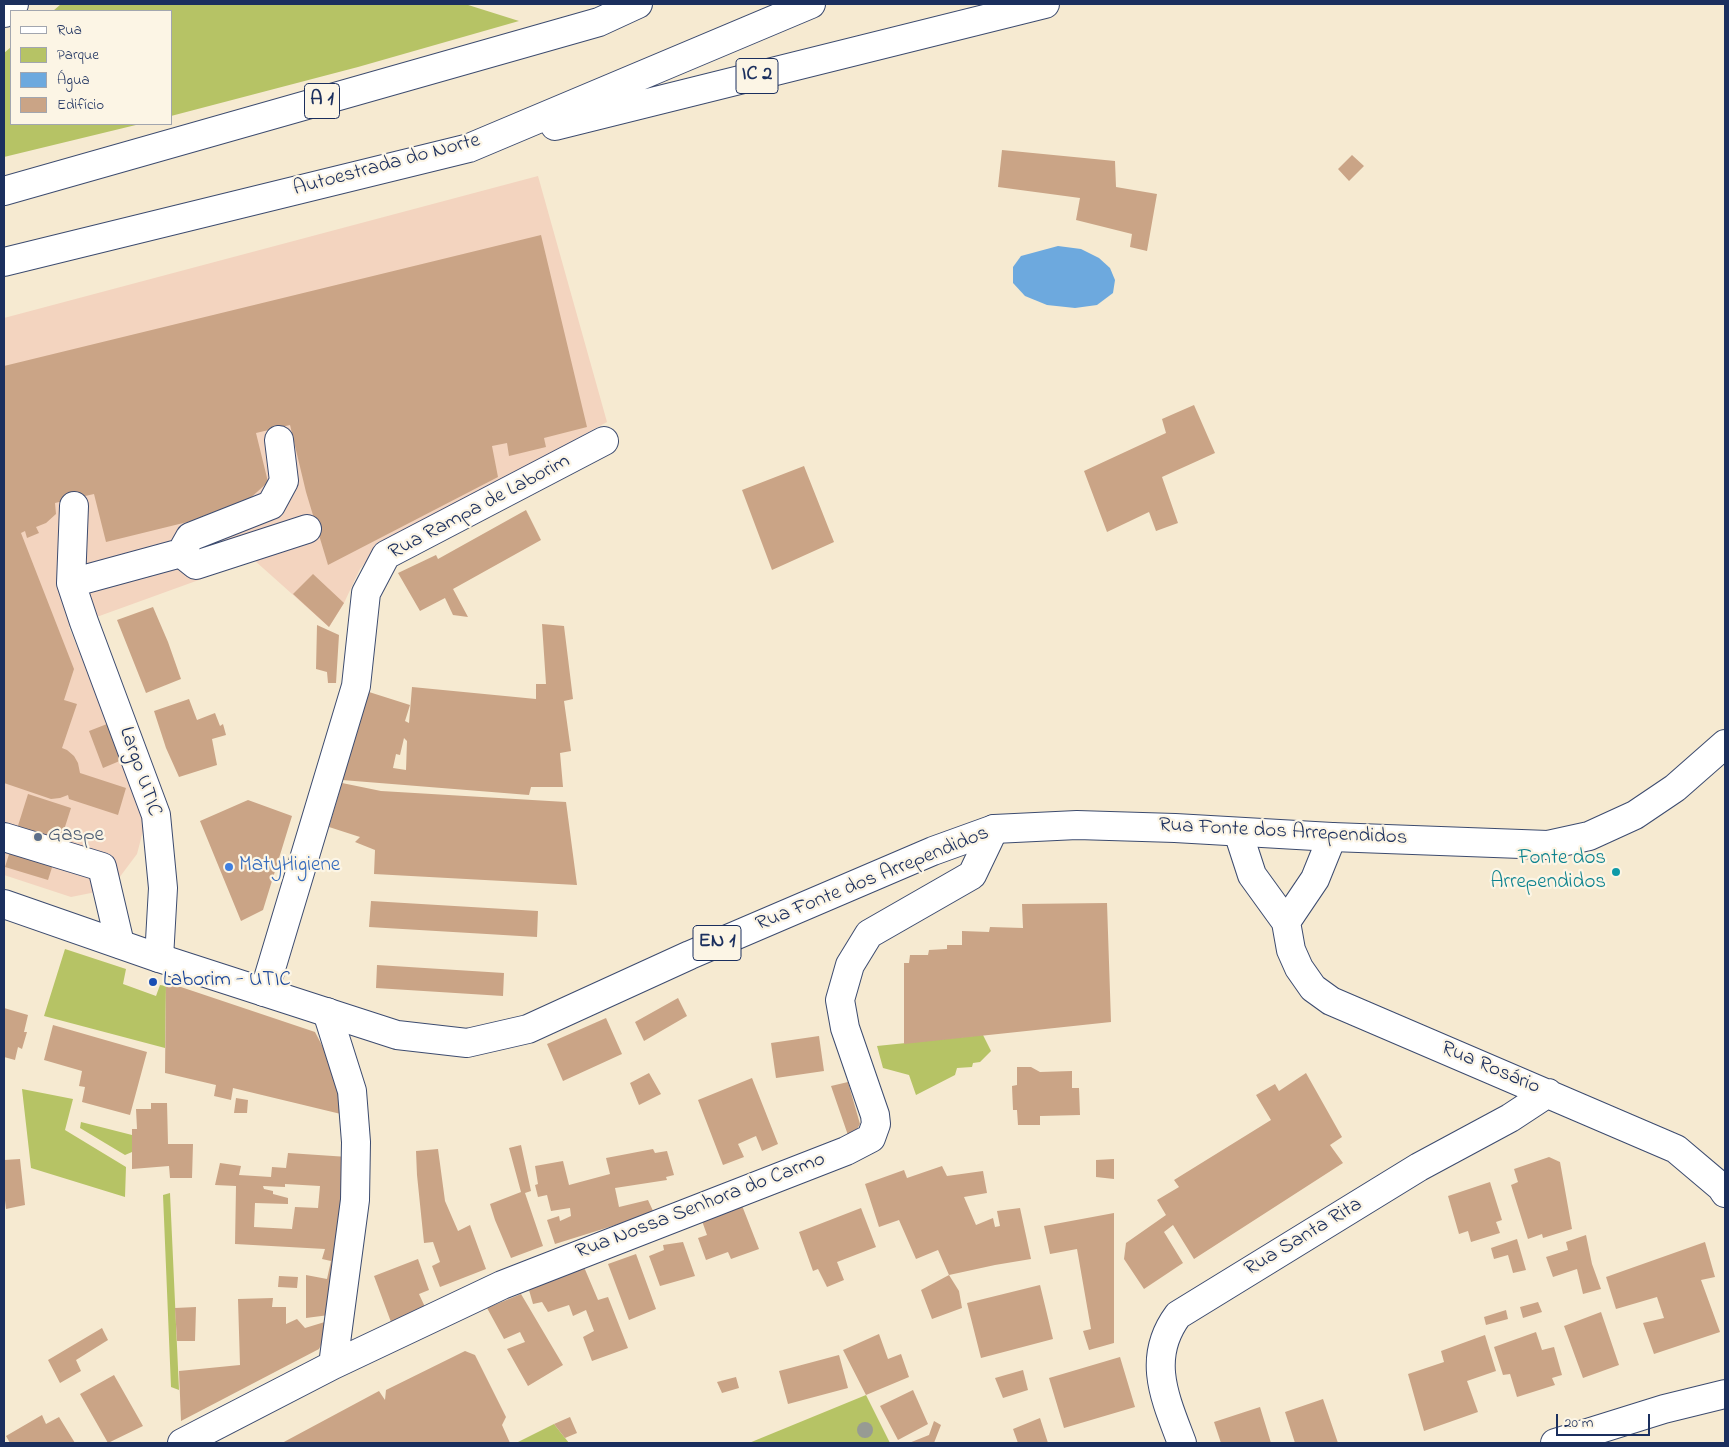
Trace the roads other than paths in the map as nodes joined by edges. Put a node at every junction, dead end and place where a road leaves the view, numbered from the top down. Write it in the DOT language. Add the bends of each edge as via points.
graph roads {
  1 [pos="14,4"];
  2 [pos="638,4"];
  3 [pos="811,4"];
  4 [pos="1045,4"];
  5 [pos="4,13"];
  6 [pos="469,148"];
  7 [pos="4,191"];
  8 [pos="4,262"];
  9 [pos="279,440"];
  10 [pos="604,441"];
  11 [pos="74,506"];
  12 [pos="307,529"];
  13 [pos="181,553"];
  14 [pos="72,583"];
  15 [pos="1725,744"];
  16 [pos="994,829"];
  17 [pos="1238,832"];
  18 [pos="4,837"];
  19 [pos="1332,837"];
  20 [pos="4,904"];
  21 [pos="1286,922"];
  22 [pos="120,944"];
  23 [pos="160,958"];
  24 [pos="264,992"];
  25 [pos="327,1012"];
  26 [pos="1548,1094"];
  27 [pos="1725,1193"];
  28 [pos="333,1365"];
  29 [pos="1725,1394"];
  30 [pos="182,1443"];
  31 [pos="1182,1443"];
  32 [pos="1555,1443"];
  1 -- 5 [label="main road"];
  2 -- 7 [label="main road, A 1" via="599,22"];
  3 -- 6 [label="main road, Autoestrada do Norte"];
  4 -- 6 [label="main road, IC 2"];
  6 -- 8 [label="main road, Autoestrada do Norte"];
  9 -- 13 [label="main road" via="284,481 270,505 190,537"];
  10 -- 24 [label="main road, Rua Rampa de Laborim" via="386,555 366,593 356,686"];
  11 -- 14 [label="main road, Largo UTIC"];
  12 -- 13 [label="main road" via="196,565"];
  13 -- 14 [label="main road"];
  14 -- 23 [label="main road, Largo UTIC" via="156,814 163,888"];
  15 -- 19 [label="main road, Rua Fonte dos Arrependidos / EN 1" via="1675,788 1635,815 1589,836 1548,846"];
  16 -- 17 [label="main road, Rua Fonte dos Arrependidos / EN 1" via="1077,825"];
  16 -- 25 [label="main road, Rua Fonte dos Arrependidos / EN 1" via="924,855 690,955 528,1029 467,1043 397,1035"];
  16 -- 28 [label="main road, Rua Nossa Senhora do Carmo" via="972,875 869,934 850,965 840,1000 845,1028 875,1115 876,1124 871,1138 502,1285"];
  17 -- 19 [label="main road, Rua Fonte dos Arrependidos / EN 1"];
  17 -- 21 [label="main road, Rua Rosário" via="1252,875"];
  18 -- 22 [label="main road" via="102,867"];
  19 -- 21 [label="main road" via="1314,879"];
  20 -- 22 [label="main road, Rua Fonte dos Arrependidos / EN 1"];
  21 -- 26 [label="main road, Rua Rosário" via="1299,968 1313,988 1331,1001"];
  22 -- 23 [label="main road, Rua Fonte dos Arrependidos / EN 1"];
  23 -- 24 [label="main road, Rua Fonte dos Arrependidos / EN 1"];
  24 -- 25 [label="main road, Rua Fonte dos Arrependidos / EN 1"];
  25 -- 28 [label="main road" via="352,1091 356,1142 355,1200"];
  26 -- 27 [label="main road, Rua Rosário" via="1676,1149"];
  26 -- 31 [label="main road, Rua Santa Rita" via="1420,1167 1178,1315 1168,1329 1160,1370 1165,1396"];
  28 -- 30 [label="main road, Rua Nossa Senhora do Carmo"];
  29 -- 32 [label="main road" via="1664,1408"];
}
